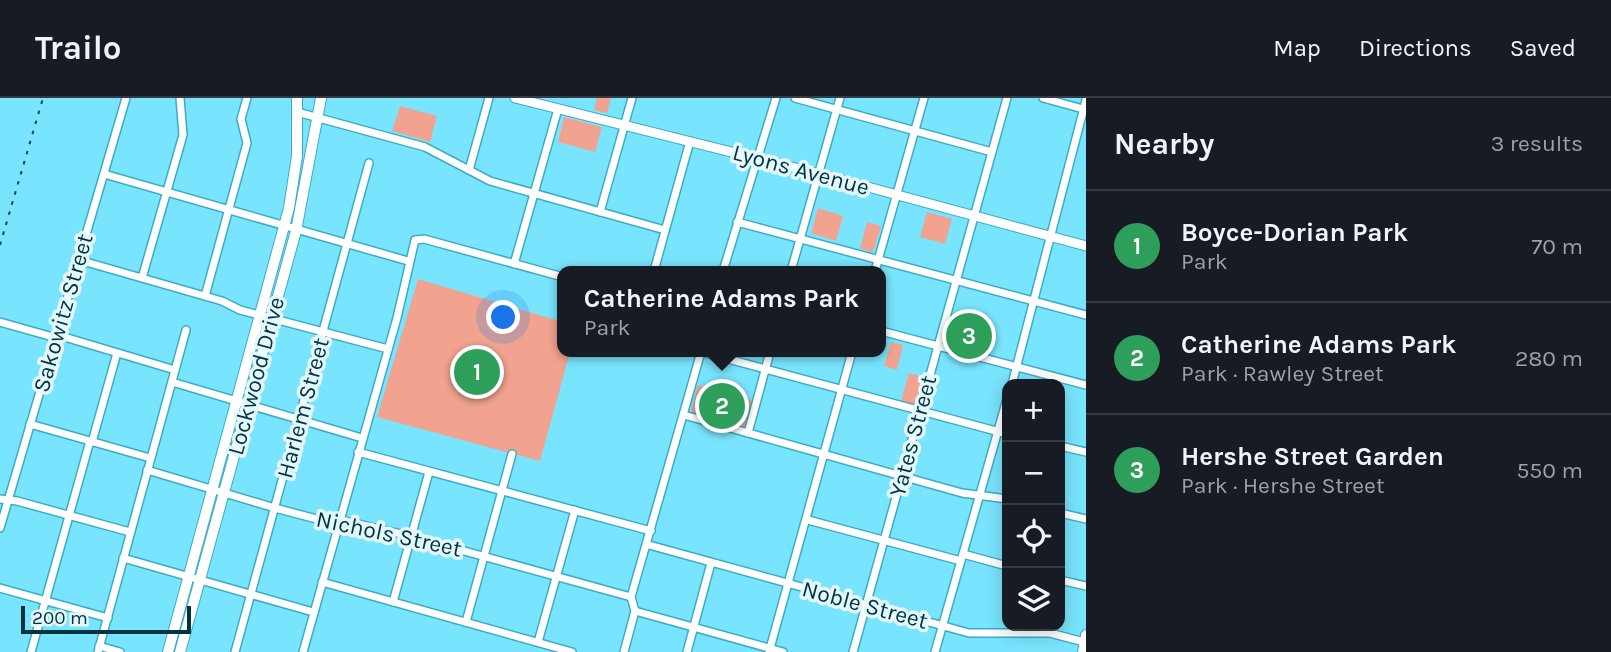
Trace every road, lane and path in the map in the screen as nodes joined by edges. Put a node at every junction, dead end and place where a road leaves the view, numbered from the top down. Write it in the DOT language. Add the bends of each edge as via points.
graph roads {
  1 [pos="126,98"];
  2 [pos="180,98"];
  3 [pos="247,98"];
  4 [pos="297,98"];
  5 [pos="321,98"];
  6 [pos="489,98"];
  7 [pos="515,98"];
  8 [pos="632,98"];
  9 [pos="776,98"];
  10 [pos="795,98"];
  11 [pos="840,98"];
  12 [pos="924,98"];
  13 [pos="1007,98"];
  14 [pos="1043,98"];
  15 [pos="1086,100"];
  16 [pos="558,109"];
  17 [pos="837,109"];
  18 [pos="1083,109"];
  19 [pos="297,112"];
  20 [pos="318,117"];
  21 [pos="625,125"];
  22 [pos="915,131"];
  23 [pos="690,141"];
  24 [pos="992,152"];
  25 [pos="757,158"];
  26 [pos="369,163"];
  27 [pos="469,170"];
  28 [pos="104,174"];
  29 [pos="820,174"];
  30 [pos="167,191"];
  31 [pos="534,193"];
  32 [pos="896,195"];
  33 [pos="229,209"];
  34 [pos="600,212"];
  35 [pos="973,217"];
  36 [pos="737,222"];
  37 [pos="284,228"];
  38 [pos="665,230"];
  39 [pos="296,231"];
  40 [pos="1049,238"];
  41 [pos="800,239"];
  42 [pos="347,244"];
  43 [pos="1086,246"];
  44 [pos="79,260"];
  45 [pos="878,260"];
  46 [pos="408,261"];
  47 [pos="514,264"];
  48 [pos="655,266"];
  49 [pos="724,266"];
  50 [pos="792,266"];
  51 [pos="876,266"];
  52 [pos="557,275"];
  53 [pos="142,278"];
  54 [pos="954,281"];
  55 [pos="205,296"];
  56 [pos="1032,303"];
  57 [pos="261,315"];
  58 [pos="1086,315"];
  59 [pos="272,318"];
  60 [pos="0,322"];
  61 [pos="186,330"];
  62 [pos="324,331"];
  63 [pos="886,332"];
  64 [pos="56,337"];
  65 [pos="936,346"];
  66 [pos="388,349"];
  67 [pos="117,352"];
  68 [pos="701,357"];
  69 [pos="721,357"];
  70 [pos="769,357"];
  71 [pos="851,357"];
  72 [pos="765,369"];
  73 [pos="1016,369"];
  74 [pos="175,370"];
  75 [pos="1013,379"];
  76 [pos="173,382"];
  77 [pos="1086,385"];
  78 [pos="841,390"];
  79 [pos="237,401"];
  80 [pos="248,404"];
  81 [pos="920,412"];
  82 [pos="1002,414"];
  83 [pos="684,415"];
  84 [pos="300,419"];
  85 [pos="30,424"];
  86 [pos="997,431"];
  87 [pos="1002,432"];
  88 [pos="748,433"];
  89 [pos="362,438"];
  90 [pos="91,441"];
  91 [pos="1065,447"];
  92 [pos="358,452"];
  93 [pos="1086,452"];
  94 [pos="512,454"];
  95 [pos="825,455"];
  96 [pos="150,458"];
  97 [pos="147,470"];
  98 [pos="429,472"];
  99 [pos="902,477"];
  100 [pos="213,489"];
  101 [pos="503,492"];
  102 [pos="224,493"];
  103 [pos="981,494"];
  104 [pos="1002,498"];
  105 [pos="4,500"];
  106 [pos="275,508"];
  107 [pos="575,510"];
  108 [pos="1065,514"];
  109 [pos="69,515"];
  110 [pos="1086,519"];
  111 [pos="808,520"];
  112 [pos="338,522"];
  113 [pos="0,528"];
  114 [pos="651,531"];
  115 [pos="130,532"];
  116 [pos="411,536"];
  117 [pos="885,541"];
  118 [pos="649,545"];
  119 [pos="484,556"];
  120 [pos="123,558"];
  121 [pos="962,558"];
  122 [pos="711,563"];
  123 [pos="1002,565"];
  124 [pos="189,576"];
  125 [pos="556,576"];
  126 [pos="200,580"];
  127 [pos="1065,581"];
  128 [pos="322,582"];
  129 [pos="789,584"];
  130 [pos="1086,586"];
  131 [pos="0,588"];
  132 [pos="252,594"];
  133 [pos="631,597"];
  134 [pos="45,601"];
  135 [pos="393,601"];
  136 [pos="866,606"];
  137 [pos="635,611"];
  138 [pos="313,612"];
  139 [pos="108,618"];
  140 [pos="466,622"];
  141 [pos="942,626"];
  142 [pos="693,628"];
  143 [pos="538,642"];
  144 [pos="1083,646"];
  145 [pos="99,649"];
  146 [pos="770,650"];
  147 [pos="31,652"];
  148 [pos="120,652"];
  149 [pos="168,652"];
  150 [pos="180,652"];
  151 [pos="235,652"];
  152 [pos="303,652"];
  153 [pos="572,652"];
  154 [pos="624,652"];
  155 [pos="687,652"];
  156 [pos="783,652"];
  157 [pos="853,652"];
  158 [pos="935,652"];
  1 -- 28 [label="street, Sakowitz Street"];
  2 -- 30 [label="street" via="183,135"];
  3 -- 33 [label="street" via="241,119 247,143"];
  4 -- 19 [label="main road, Lockwood Drive"];
  5 -- 20 [label="main road, Lockwood Drive"];
  6 -- 27 [label="street"];
  7 -- 16 [label="street, Lyons Avenue"];
  8 -- 21 [label="street"];
  9 -- 25 [label="street"];
  10 -- 17 [label="street"];
  11 -- 17 [label="street"];
  12 -- 22 [label="street"];
  13 -- 24 [label="street, Yates Street"];
  14 -- 18 [label="street"];
  15 -- 18 [label="street"];
  16 -- 21 [label="street, Lyons Avenue"];
  16 -- 31 [label="street"];
  17 -- 22 [label="street"];
  17 -- 29 [label="street"];
  18 -- 40 [label="street"];
  19 -- 20 [label="street"];
  19 -- 37 [label="main road, Lockwood Drive" via="295,172"];
  20 -- 27 [label="street" via="425,147"];
  20 -- 39 [label="main road, Lockwood Drive"];
  21 -- 23 [label="street, Lyons Avenue"];
  21 -- 34 [label="street"];
  22 -- 24 [label="street"];
  22 -- 32 [label="street"];
  23 -- 25 [label="street, Lyons Avenue"];
  23 -- 38 [label="street"];
  24 -- 35 [label="street, Yates Street"];
  25 -- 29 [label="street, Lyons Avenue"];
  25 -- 36 [label="street"];
  26 -- 42 [label="street, Harlem Street"];
  27 -- 31 [label="street"];
  28 -- 30 [label="street"];
  28 -- 44 [label="street, Sakowitz Street"];
  29 -- 32 [label="street, Lyons Avenue"];
  29 -- 41 [label="street"];
  30 -- 33 [label="street"];
  30 -- 53 [label="street"];
  31 -- 34 [label="street"];
  31 -- 47 [label="street"];
  32 -- 35 [label="street, Lyons Avenue"];
  32 -- 45 [label="street"];
  33 -- 37 [label="street"];
  33 -- 55 [label="street"];
  34 -- 38 [label="street"];
  35 -- 40 [label="street, Lyons Avenue"];
  35 -- 54 [label="street, Yates Street"];
  36 -- 41 [label="street"];
  36 -- 49 [label="street"];
  37 -- 39 [label="street"];
  37 -- 57 [label="main road, Lockwood Drive"];
  38 -- 48 [label="street"];
  39 -- 42 [label="street"];
  39 -- 59 [label="main road, Lockwood Drive"];
  40 -- 43 [label="street, Lyons Avenue"];
  40 -- 56 [label="street"];
  41 -- 45 [label="street"];
  41 -- 50 [label="street"];
  42 -- 46 [label="street"];
  42 -- 62 [label="street, Harlem Street"];
  44 -- 53 [label="street"];
  44 -- 64 [label="street, Sakowitz Street"];
  45 -- 51 [label="street"];
  45 -- 54 [label="street"];
  46 -- 47 [label="street" via="413,242 424,239"];
  46 -- 66 [label="street"];
  47 -- 52 [label="street"];
  53 -- 55 [label="street"];
  54 -- 56 [label="street"];
  54 -- 65 [label="street, Yates Street"];
  55 -- 57 [label="street"];
  56 -- 58 [label="street"];
  56 -- 73 [label="street"];
  57 -- 59 [label="street"];
  57 -- 79 [label="main road, Lockwood Drive"];
  59 -- 62 [label="street"];
  59 -- 80 [label="main road, Lockwood Drive"];
  60 -- 64 [label="street"];
  61 -- 74 [label="street"];
  62 -- 66 [label="street"];
  62 -- 84 [label="street, Harlem Street"];
  63 -- 65 [label="street"];
  64 -- 67 [label="street"];
  64 -- 85 [label="street, Sakowitz Street"];
  65 -- 73 [label="street"];
  65 -- 81 [label="street, Yates Street"];
  66 -- 89 [label="street"];
  67 -- 74 [label="street"];
  67 -- 90 [label="street"];
  68 -- 83 [label="street"];
  69 -- 72 [label="street"];
  70 -- 72 [label="street"];
  71 -- 78 [label="street"];
  72 -- 78 [label="street"];
  72 -- 88 [label="street"];
  73 -- 75 [label="street"];
  73 -- 77 [label="street"];
  74 -- 76 [label="street"];
  76 -- 79 [label="street"];
  76 -- 96 [label="street"];
  78 -- 81 [label="street"];
  78 -- 95 [label="street"];
  79 -- 80 [label="street"];
  79 -- 100 [label="main road, Lockwood Drive"];
  80 -- 84 [label="street"];
  80 -- 102 [label="main road, Lockwood Drive"];
  81 -- 86 [label="street"];
  81 -- 99 [label="street, Yates Street"];
  82 -- 86 [label="street"];
  83 -- 88 [label="street"];
  83 -- 114 [label="street"];
  84 -- 89 [label="street"];
  84 -- 106 [label="street, Harlem Street"];
  85 -- 90 [label="street"];
  85 -- 105 [label="street, Sakowitz Street"];
  86 -- 87 [label="street"];
  86 -- 103 [label="street"];
  88 -- 95 [label="street"];
  89 -- 92 [label="street"];
  90 -- 96 [label="street"];
  90 -- 109 [label="street"];
  91 -- 93 [label="street"];
  92 -- 98 [label="street"];
  92 -- 112 [label="street"];
  94 -- 101 [label="street"];
  95 -- 99 [label="street"];
  95 -- 111 [label="street"];
  96 -- 97 [label="street"];
  97 -- 100 [label="street, Nichols Street"];
  97 -- 115 [label="street"];
  98 -- 101 [label="street"];
  98 -- 116 [label="street"];
  99 -- 103 [label="street"];
  99 -- 117 [label="street, Yates Street"];
  100 -- 102 [label="street, Nichols Street"];
  100 -- 124 [label="main road, Lockwood Drive"];
  101 -- 107 [label="street"];
  101 -- 119 [label="street"];
  102 -- 106 [label="street, Nichols Street"];
  102 -- 126 [label="main road, Lockwood Drive"];
  103 -- 104 [label="street"];
  103 -- 121 [label="street"];
  105 -- 109 [label="street"];
  105 -- 113 [label="street, Sakowitz Street"];
  106 -- 112 [label="street, Nichols Street"];
  106 -- 132 [label="street, Harlem Street"];
  107 -- 114 [label="street"];
  107 -- 125 [label="street"];
  108 -- 110 [label="street"];
  109 -- 115 [label="street"];
  109 -- 134 [label="street"];
  111 -- 117 [label="street"];
  111 -- 129 [label="street"];
  112 -- 116 [label="street, Nichols Street"];
  112 -- 128 [label="street"];
  114 -- 118 [label="street"];
  115 -- 120 [label="street"];
  116 -- 119 [label="street, Nichols Street"];
  116 -- 135 [label="street"];
  117 -- 121 [label="street"];
  117 -- 136 [label="street, Yates Street"];
  118 -- 122 [label="street, Noble Street"];
  118 -- 133 [label="street"];
  119 -- 125 [label="street, Nichols Street"];
  119 -- 140 [label="street"];
  120 -- 124 [label="street"];
  120 -- 139 [label="street"];
  121 -- 123 [label="street"];
  121 -- 141 [label="street"];
  122 -- 129 [label="street, Noble Street"];
  122 -- 142 [label="street"];
  124 -- 126 [label="street"];
  124 -- 149 [label="main road, Lockwood Drive"];
  125 -- 133 [label="street, Nichols Street"];
  125 -- 143 [label="street"];
  126 -- 132 [label="street"];
  126 -- 150 [label="main road, Lockwood Drive"];
  127 -- 130 [label="street"];
  128 -- 135 [label="street"];
  128 -- 138 [label="street"];
  129 -- 136 [label="street, Noble Street"];
  129 -- 146 [label="street"];
  131 -- 134 [label="street"];
  132 -- 138 [label="street"];
  132 -- 151 [label="street, Harlem Street"];
  133 -- 137 [label="street"];
  134 -- 139 [label="street"];
  134 -- 147 [label="street"];
  135 -- 140 [label="street"];
  136 -- 141 [label="street, Noble Street"];
  136 -- 157 [label="street, Yates Street"];
  137 -- 142 [label="street"];
  137 -- 154 [label="street"];
  138 -- 152 [label="street"];
  139 -- 145 [label="street"];
  140 -- 143 [label="street"];
  141 -- 144 [label="street, Noble Street" via="979,634 1050,633"];
  141 -- 158 [label="street"];
  142 -- 146 [label="street"];
  142 -- 155 [label="street"];
  143 -- 153 [label="street"];
  145 -- 148 [label="street"];
  146 -- 156 [label="street"];
}
